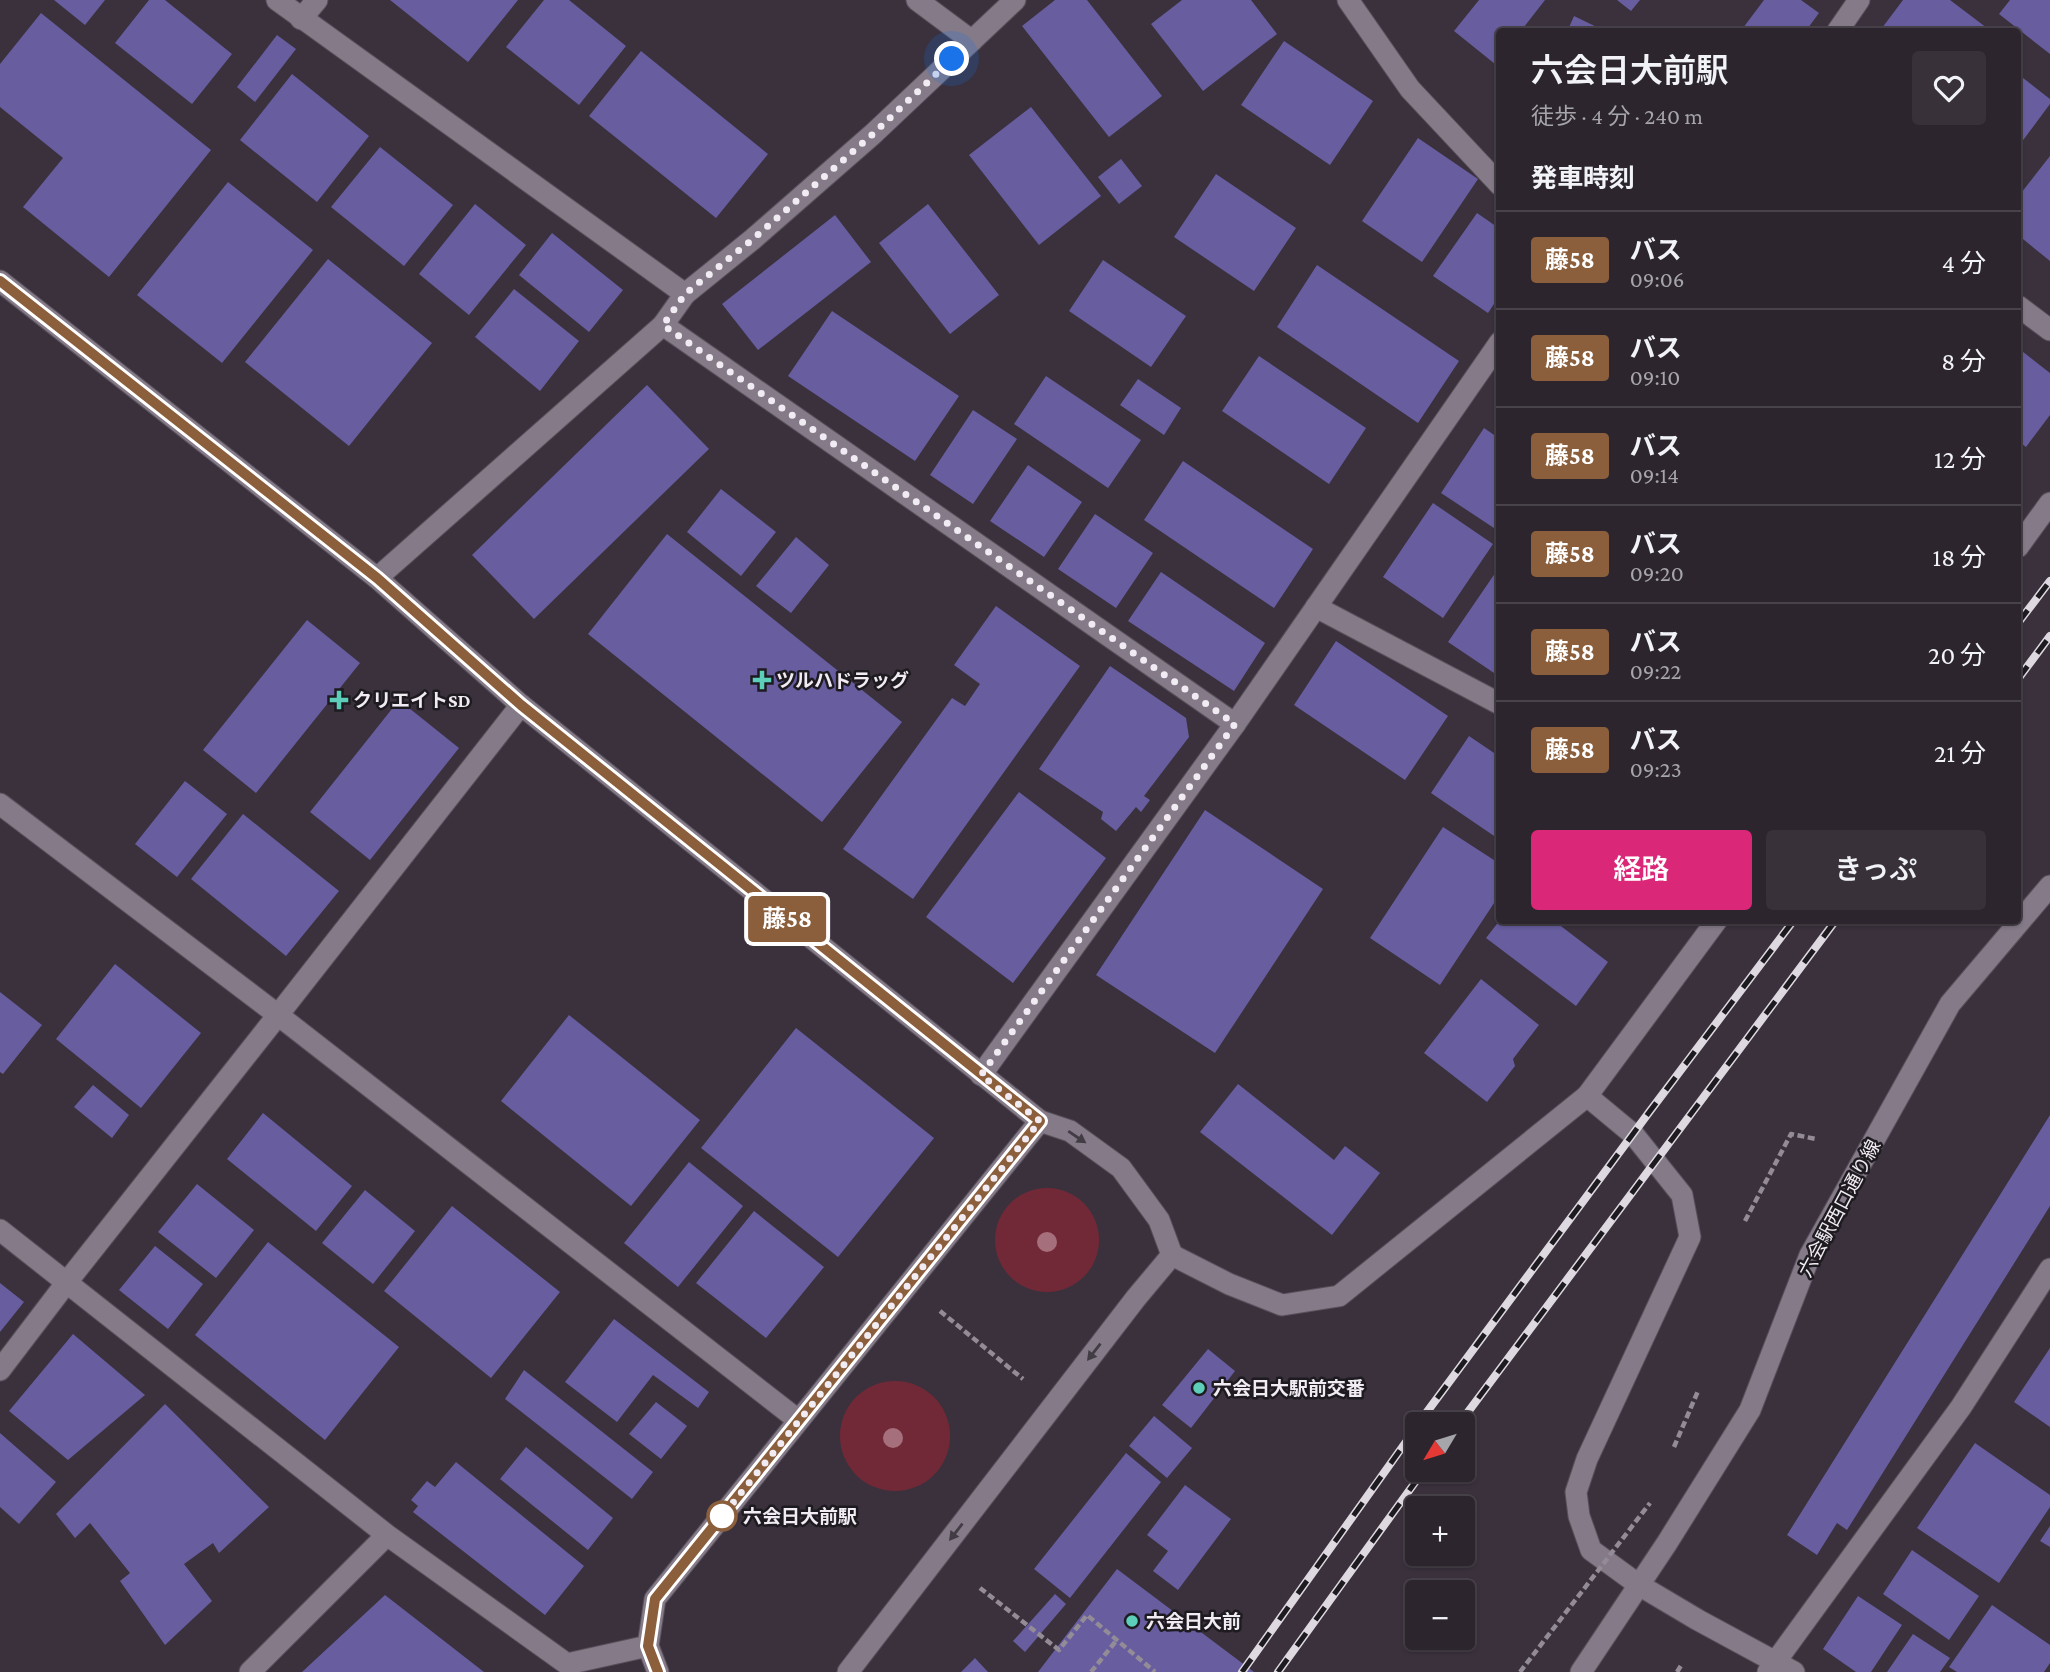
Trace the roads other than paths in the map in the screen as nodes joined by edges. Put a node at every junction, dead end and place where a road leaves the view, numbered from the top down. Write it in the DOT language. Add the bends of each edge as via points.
graph roads {
  1 [pos="277,0"];
  2 [pos="317,0"];
  3 [pos="917,0"];
  4 [pos="1015,0"];
  5 [pos="1348,0"];
  6 [pos="1859,0"];
  7 [pos="301,19"];
  8 [pos="1840,28"];
  9 [pos="972,41"];
  10 [pos="1496,181"];
  11 [pos="0,281"];
  12 [pos="685,294"];
  13 [pos="2021,308"];
  14 [pos="663,325"];
  15 [pos="2050,330"];
  16 [pos="1496,348"];
  17 [pos="2050,503"];
  18 [pos="2021,543"];
  19 [pos="377,578"];
  20 [pos="1316,607"];
  21 [pos="1496,702"];
  22 [pos="521,705"];
  23 [pos="1235,724"];
  24 [pos="0,804"];
  25 [pos="2050,886"];
  26 [pos="2021,920"];
  27 [pos="1714,924"];
  28 [pos="2018,924"];
  29 [pos="278,1015"];
  30 [pos="981,1075"];
  31 [pos="1587,1096"];
  32 [pos="1040,1121"];
  33 [pos="0,1230"];
  34 [pos="1172,1255"];
  35 [pos="2050,1269"];
  36 [pos="66,1282"];
  37 [pos="0,1370"];
  38 [pos="798,1420"];
  39 [pos="387,1535"];
  40 [pos="1639,1585"];
  41 [pos="648,1646"];
  42 [pos="1771,1667"];
  43 [pos="250,1672"];
  44 [pos="658,1672"];
  45 [pos="848,1672"];
  46 [pos="1581,1672"];
  47 [pos="1794,1672"];
  1 -- 7 [label="street"];
  2 -- 7 [label="street"];
  3 -- 9 [label="street"];
  4 -- 9 [label="street"];
  5 -- 10 [label="street" via="1410,89"];
  6 -- 8 [label="street"];
  7 -- 12 [label="street"];
  9 -- 12 [label="street" via="873,134"];
  11 -- 19 [label="street"];
  12 -- 14 [label="street"];
  13 -- 15 [label="street"];
  14 -- 19 [label="street"];
  14 -- 23 [label="street"];
  16 -- 20 [label="street"];
  17 -- 18 [label="street"];
  19 -- 22 [label="street"];
  20 -- 21 [label="street"];
  20 -- 23 [label="street"];
  22 -- 29 [label="street"];
  22 -- 30 [label="street"];
  23 -- 30 [label="street"];
  24 -- 29 [label="street"];
  25 -- 26 [label="street, 六会駅西口通り線"];
  27 -- 31 [label="street"];
  28 -- 40 [label="street, 六会駅西口通り線" via="1950,1004 1810,1255 1749,1410"];
  29 -- 36 [label="street"];
  29 -- 38 [label="street"];
  30 -- 32 [label="street"];
  31 -- 34 [label="street" via="1339,1296 1282,1305"];
  31 -- 40 [label="street" via="1634,1135 1682,1195 1690,1237 1576,1492 1591,1550"];
  32 -- 34 [label="street, one-way" via="1070,1131 1121,1168 1159,1220"];
  32 -- 38 [label="street"];
  33 -- 36 [label="street"];
  34 -- 45 [label="street, one-way"];
  35 -- 42 [label="street" via="1961,1407"];
  36 -- 37 [label="street"];
  36 -- 39 [label="street"];
  38 -- 41 [label="street" via="655,1599"];
  39 -- 41 [label="street" via="568,1664"];
  39 -- 43 [label="street"];
  40 -- 42 [label="street"];
  40 -- 46 [label="street, 六会駅西口通り線"];
  41 -- 44 [label="street"];
  42 -- 47 [label="street"];
}
